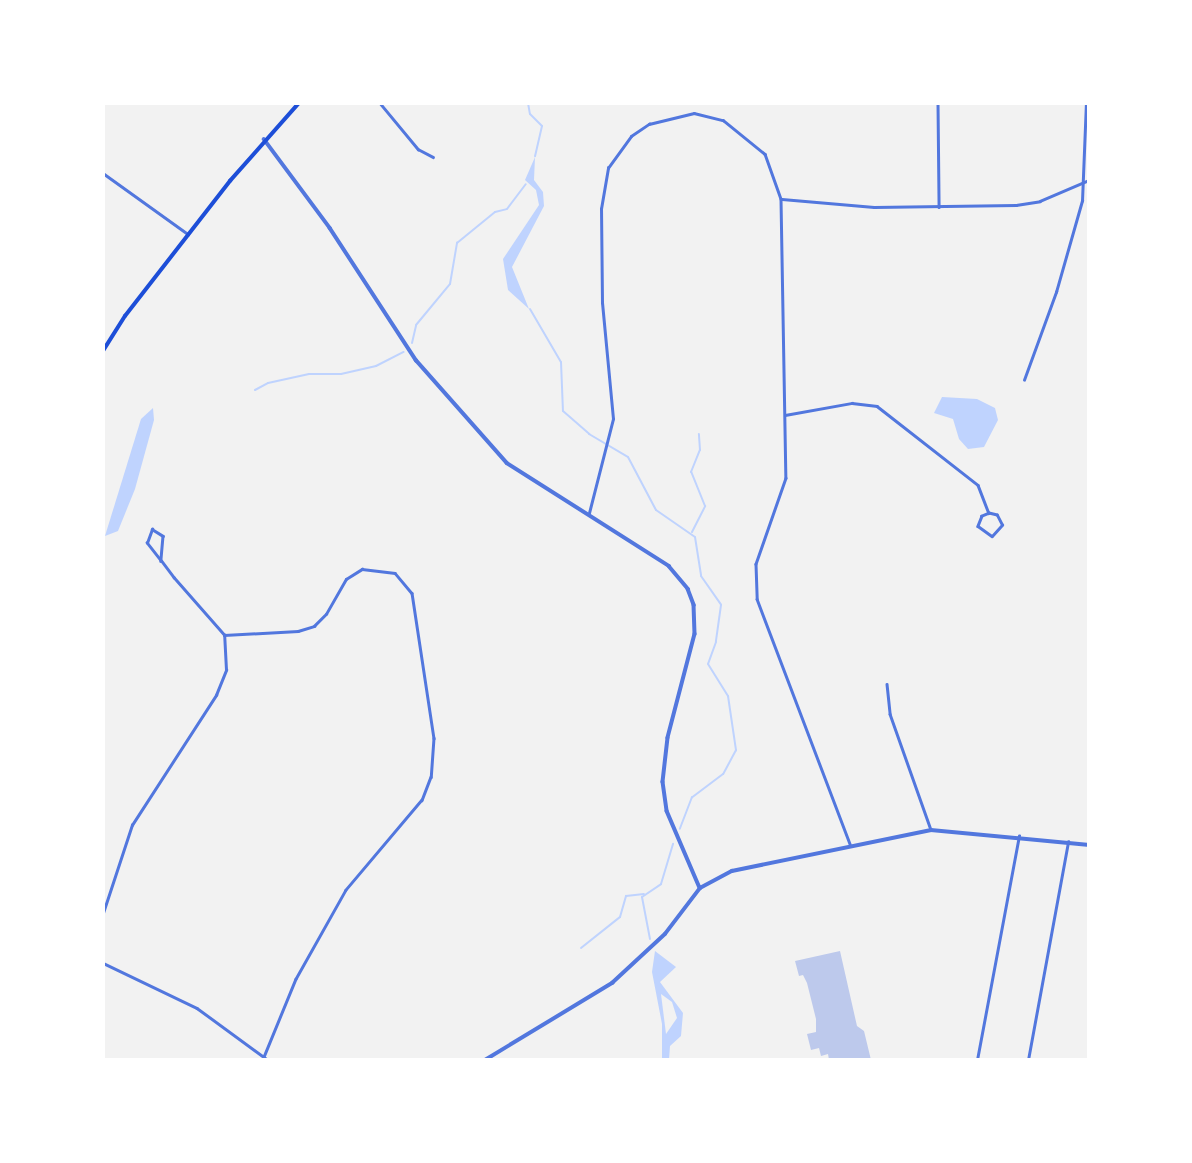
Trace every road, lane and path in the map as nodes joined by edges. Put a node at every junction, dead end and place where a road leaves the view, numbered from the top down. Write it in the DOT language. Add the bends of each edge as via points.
graph roads {
  1 [pos="299,103"];
  2 [pos="380,103"];
  3 [pos="937,103"];
  4 [pos="1086,103"];
  5 [pos="264,139"];
  6 [pos="433,157"];
  7 [pos="103,173"];
  8 [pos="1087,180"];
  9 [pos="781,199"];
  10 [pos="939,207"];
  11 [pos="188,234"];
  12 [pos="103,351"];
  13 [pos="1024,380"];
  14 [pos="785,415"];
  15 [pos="589,513"];
  16 [pos="989,513"];
  17 [pos="161,561"];
  18 [pos="224,635"];
  19 [pos="887,684"];
  20 [pos="931,830"];
  21 [pos="1019,836"];
  22 [pos="1068,842"];
  23 [pos="850,844"];
  24 [pos="1089,845"];
  25 [pos="700,888"];
  26 [pos="103,913"];
  27 [pos="103,963"];
  28 [pos="266,1058"];
  29 [pos="485,1060"];
  30 [pos="977,1060"];
  31 [pos="1028,1060"];
  1 -- 5 [label="main road"];
  2 -- 6 [label="street" via="418,149"];
  3 -- 10 [label="street"];
  4 -- 8 [label="street"];
  5 -- 11 [label="main road"];
  5 -- 15 [label="street" via="330,228 416,360 507,463"];
  7 -- 11 [label="street" via="122,182"];
  8 -- 10 [label="street" via="1028,203"];
  8 -- 13 [label="street" via="1056,292"];
  9 -- 10 [label="street" via="847,206"];
  9 -- 14 [label="street"];
  9 -- 15 [label="street" via="771,162 757,145 737,127 711,116 694,113 660,120 631,136 617,153 605,178 601,209 611,437"];
  11 -- 12 [label="main road"];
  14 -- 16 [label="street" via="852,403 877,406 969,475 985,496"];
  14 -- 23 [label="street" via="784,491 756,564 757,599"];
  15 -- 25 [label="street" via="669,566 694,605 695,634 668,738 663,782 667,811"];
  16 -- 16 [label="street" via="978,526 992,536 1002,525 999,517"];
  17 -- 17 [label="street" via="147,543 152,529 163,536"];
  17 -- 18 [label="street"];
  18 -- 26 [label="street" via="227,653 219,687 132,825"];
  18 -- 28 [label="street" via="314,626 346,579 362,569 395,573 412,593 434,738 431,777 422,800 346,890 304,962"];
  19 -- 20 [label="street" via="890,714"];
  20 -- 21 [label="street"];
  20 -- 23 [label="street"];
  21 -- 22 [label="street"];
  21 -- 30 [label="street"];
  22 -- 24 [label="street"];
  22 -- 31 [label="street"];
  23 -- 25 [label="street" via="739,869"];
  25 -- 29 [label="street" via="665,934 619,977"];
  27 -- 28 [label="street" via="197,1008"];
}
